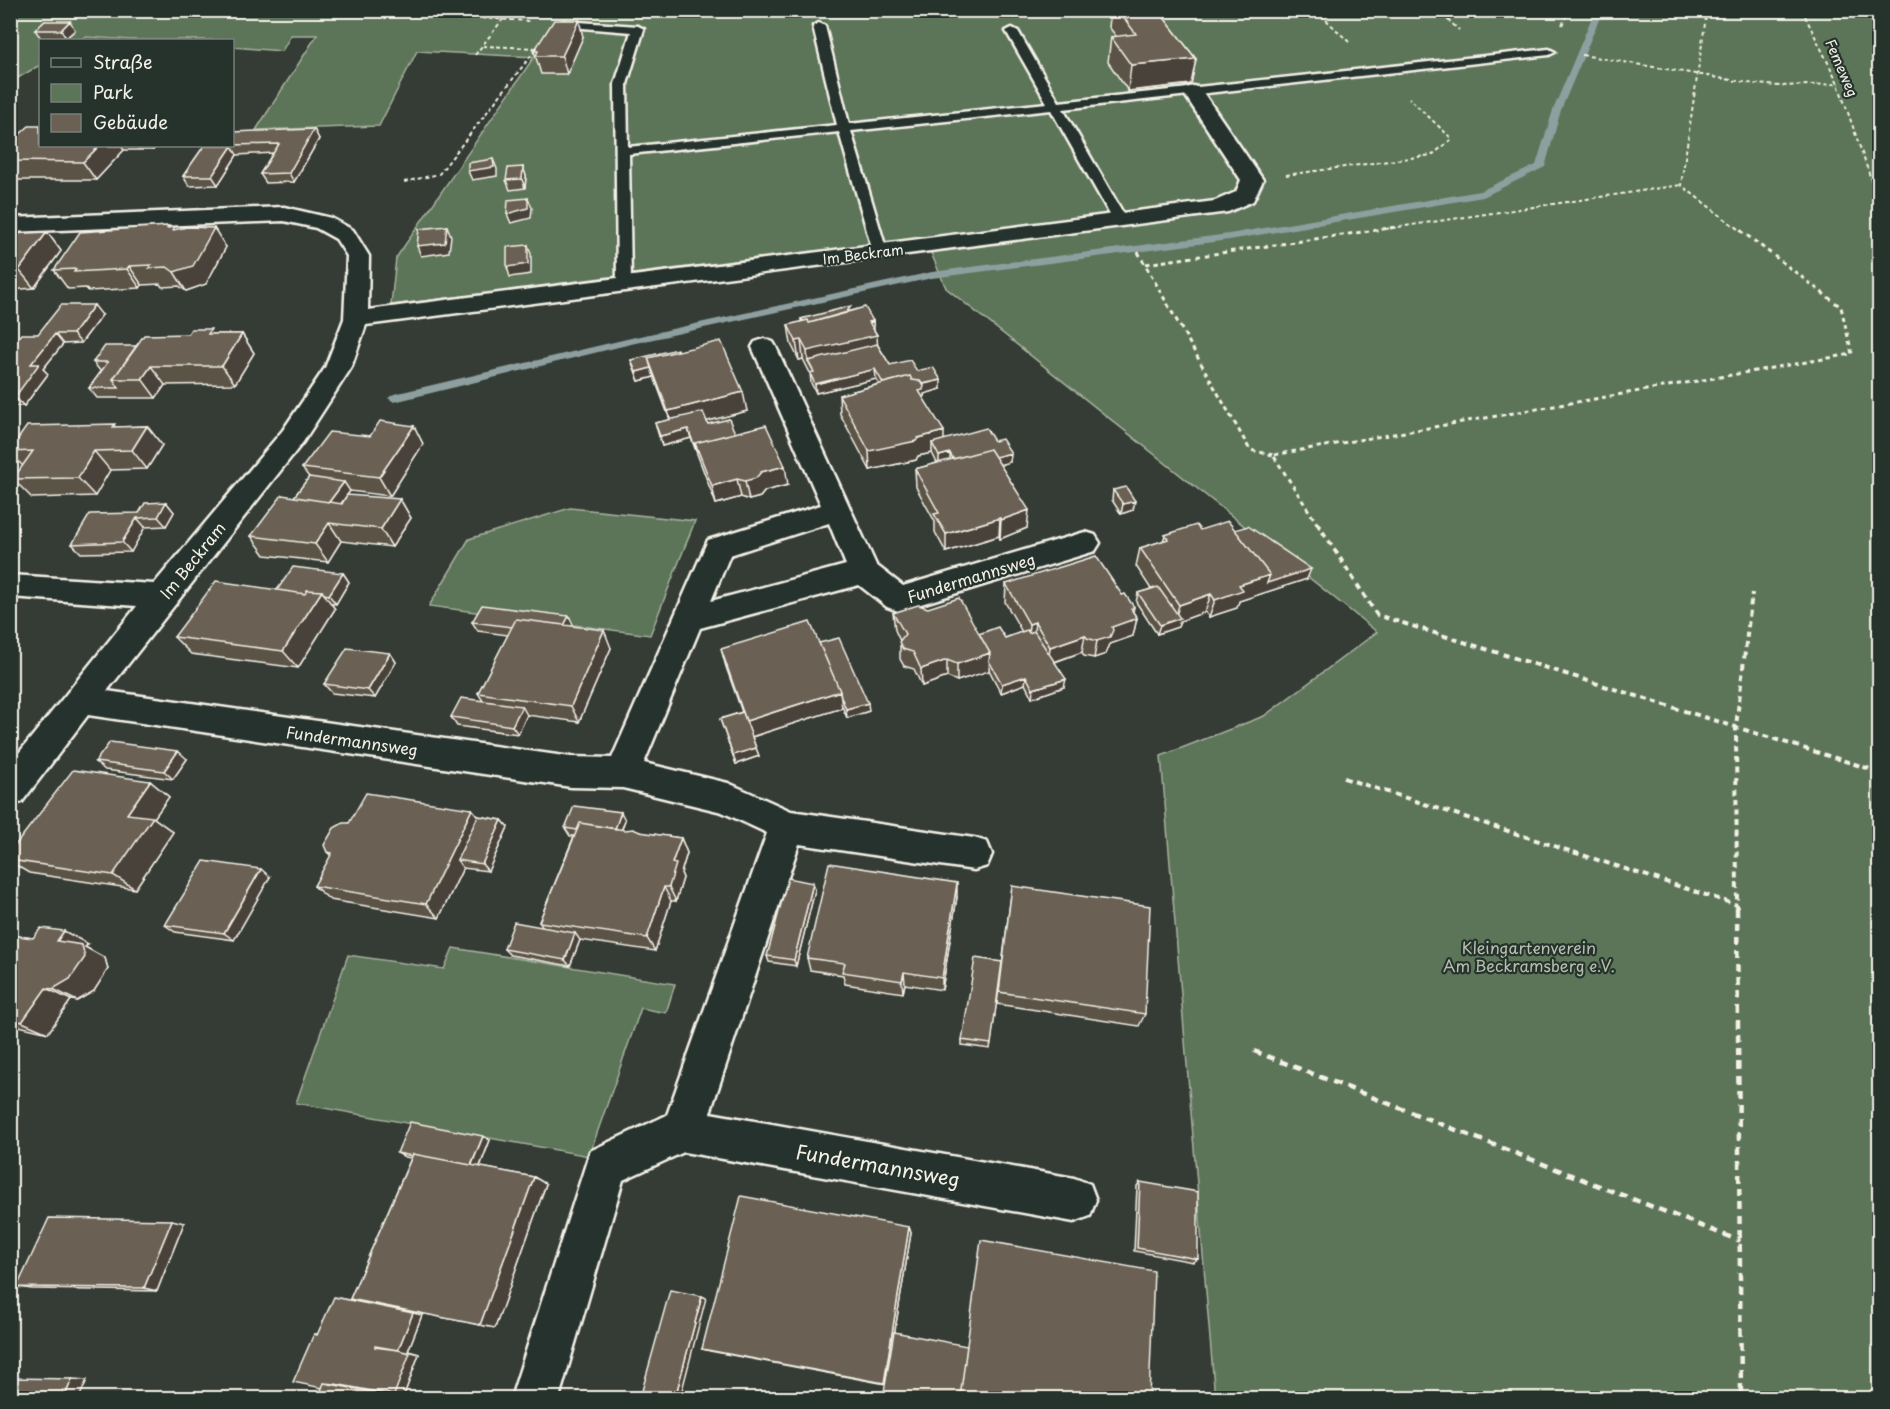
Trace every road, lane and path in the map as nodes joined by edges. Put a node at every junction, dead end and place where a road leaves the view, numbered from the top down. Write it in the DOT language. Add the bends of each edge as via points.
graph roads {
  1 [pos="406,10"];
  2 [pos="1316,10"];
  3 [pos="1707,10"];
  4 [pos="1802,10"];
  5 [pos="503,19"];
  6 [pos="563,24"];
  7 [pos="819,26"];
  8 [pos="1012,31"];
  9 [pos="483,46"];
  10 [pos="536,48"];
  11 [pos="1549,52"];
  12 [pos="475,55"];
  13 [pos="1584,55"];
  14 [pos="1381,72"];
  15 [pos="1697,76"];
  16 [pos="1839,84"];
  17 [pos="1193,92"];
  18 [pos="1055,106"];
  19 [pos="844,128"];
  20 [pos="623,151"];
  21 [pos="1252,180"];
  22 [pos="404,182"];
  23 [pos="1681,185"];
  24 [pos="1880,205"];
  25 [pos="1120,220"];
  26 [pos="10,225"];
  27 [pos="880,252"];
  28 [pos="1142,258"];
  29 [pos="1146,264"];
  30 [pos="624,284"];
  31 [pos="356,319"];
  32 [pos="765,347"];
  33 [pos="1273,456"];
  34 [pos="838,510"];
  35 [pos="1085,543"];
  36 [pos="864,572"];
  37 [pos="10,586"];
  38 [pos="1752,593"];
  39 [pos="162,596"];
  40 [pos="688,619"];
  41 [pos="82,700"];
  42 [pos="1736,726"];
  43 [pos="1880,772"];
  44 [pos="623,773"];
  45 [pos="1344,778"];
  46 [pos="10,791"];
  47 [pos="787,826"];
  48 [pos="974,854"];
  49 [pos="1737,905"];
  50 [pos="1254,1051"];
  51 [pos="683,1130"];
  52 [pos="1074,1200"];
  53 [pos="1740,1241"];
  54 [pos="535,1398"];
  55 [pos="1741,1398"];
  1 -- 5 [label="path"];
  2 -- 14 [label="path"];
  3 -- 15 [label="path"];
  4 -- 16 [label="path, Femeweg"];
  5 -- 6 [label="path"];
  5 -- 9 [label="path"];
  6 -- 10 [label="path"];
  6 -- 20 [label="lane" via="638,29 621,84"];
  7 -- 19 [label="lane"];
  8 -- 18 [label="lane"];
  9 -- 10 [label="path"];
  9 -- 12 [label="path"];
  10 -- 22 [label="path" via="439,174"];
  11 -- 14 [label="lane"];
  13 -- 15 [label="path"];
  14 -- 17 [label="lane"];
  14 -- 21 [label="path" via="1452,138 1432,155"];
  15 -- 16 [label="path" via="1780,86"];
  15 -- 23 [label="path"];
  16 -- 24 [label="path, Femeweg"];
  17 -- 18 [label="lane"];
  17 -- 21 [label="street"];
  18 -- 19 [label="lane"];
  18 -- 25 [label="lane"];
  19 -- 20 [label="lane"];
  19 -- 27 [label="lane"];
  20 -- 30 [label="lane"];
  21 -- 25 [label="street, Im Beckram" via="1245,196 1220,207"];
  23 -- 29 [label="path"];
  23 -- 33 [label="path" via="1841,307 1852,354"];
  25 -- 27 [label="street, Im Beckram"];
  26 -- 31 [label="street, Im Beckram" via="284,214 323,223 345,235 358,256"];
  27 -- 30 [label="street, Im Beckram"];
  28 -- 29 [label="path"];
  29 -- 33 [label="path" via="1250,450"];
  30 -- 31 [label="street, Im Beckram"];
  31 -- 39 [label="street, Im Beckram" via="338,368 293,436"];
  32 -- 34 [label="street, Fundermannsweg"];
  33 -- 42 [label="path" via="1377,615"];
  34 -- 36 [label="street, Fundermannsweg"];
  34 -- 40 [label="street" via="718,548"];
  35 -- 36 [label="street, Fundermannsweg" via="898,599"];
  36 -- 40 [label="street"];
  37 -- 39 [label="street"];
  38 -- 42 [label="path"];
  39 -- 41 [label="street, Im Beckram"];
  40 -- 44 [label="street"];
  41 -- 44 [label="street, Fundermannsweg" via="571,772"];
  41 -- 46 [label="street, Im Beckram"];
  42 -- 43 [label="path"];
  42 -- 49 [label="path"];
  44 -- 47 [label="street, Fundermannsweg" via="728,798"];
  45 -- 49 [label="path"];
  47 -- 48 [label="street, Fundermannsweg"];
  47 -- 51 [label="street"];
  49 -- 53 [label="path"];
  50 -- 53 [label="path"];
  51 -- 52 [label="street, Fundermannsweg"];
  51 -- 54 [label="street" via="605,1166"];
  53 -- 55 [label="path"];
}
